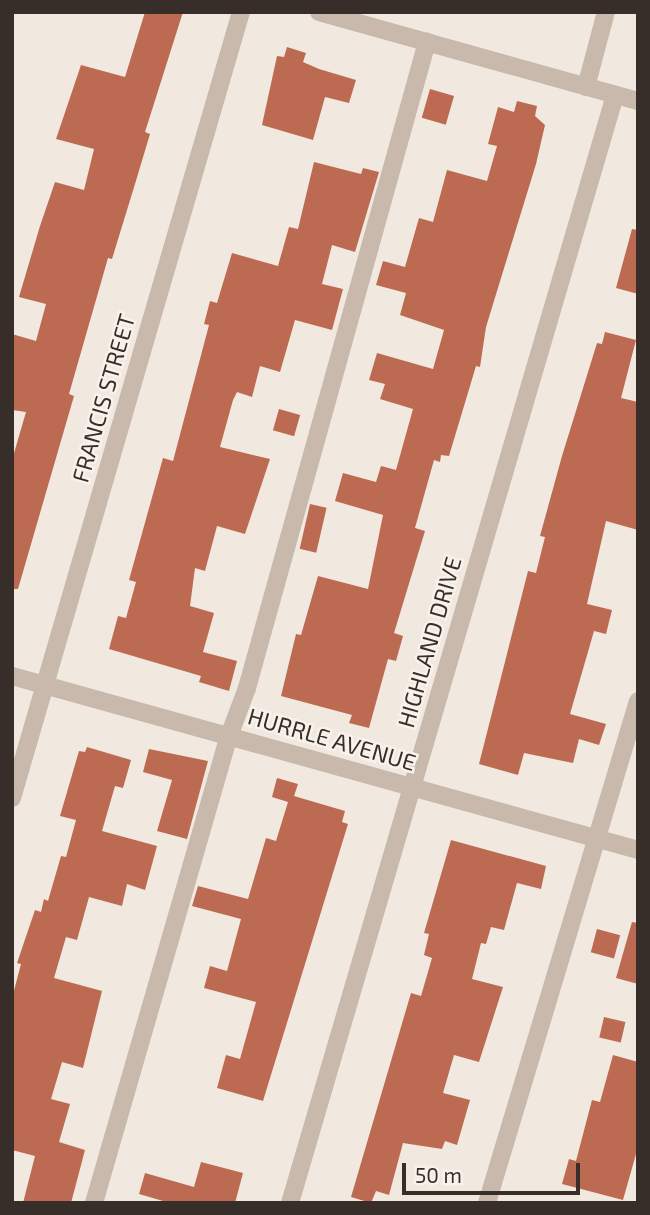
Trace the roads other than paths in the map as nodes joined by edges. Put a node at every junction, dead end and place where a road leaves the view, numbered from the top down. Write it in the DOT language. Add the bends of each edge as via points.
graph roads {
  1 [pos="241,12"];
  2 [pos="319,12"];
  3 [pos="606,12"];
  4 [pos="339,15"];
  5 [pos="427,42"];
  6 [pos="586,86"];
  7 [pos="615,94"];
  8 [pos="638,101"];
  9 [pos="12,676"];
  10 [pos="46,685"];
  11 [pos="638,701"];
  12 [pos="229,736"];
  13 [pos="412,787"];
  14 [pos="12,798"];
  15 [pos="597,839"];
  16 [pos="638,850"];
  17 [pos="94,1203"];
  18 [pos="290,1203"];
  19 [pos="487,1203"];
  1 -- 10 [label="street, FRANCIS STREET"];
  2 -- 4 [label="street"];
  3 -- 6 [label="street"];
  4 -- 5 [label="street"];
  5 -- 6 [label="street"];
  5 -- 12 [label="street" via="247,688"];
  6 -- 7 [label="street"];
  7 -- 8 [label="street"];
  7 -- 13 [label="street, HIGHLAND DRIVE"];
  9 -- 10 [label="street, HURRLE AVENUE"];
  10 -- 12 [label="street, HURRLE AVENUE"];
  10 -- 14 [label="street, FRANCIS STREET"];
  11 -- 15 [label="street"];
  12 -- 13 [label="street, HURRLE AVENUE"];
  12 -- 17 [label="street"];
  13 -- 15 [label="street, HURRLE AVENUE"];
  13 -- 18 [label="street, HIGHLAND DRIVE"];
  15 -- 16 [label="street, HURRLE AVENUE"];
  15 -- 19 [label="street" via="517,1091"];
}
